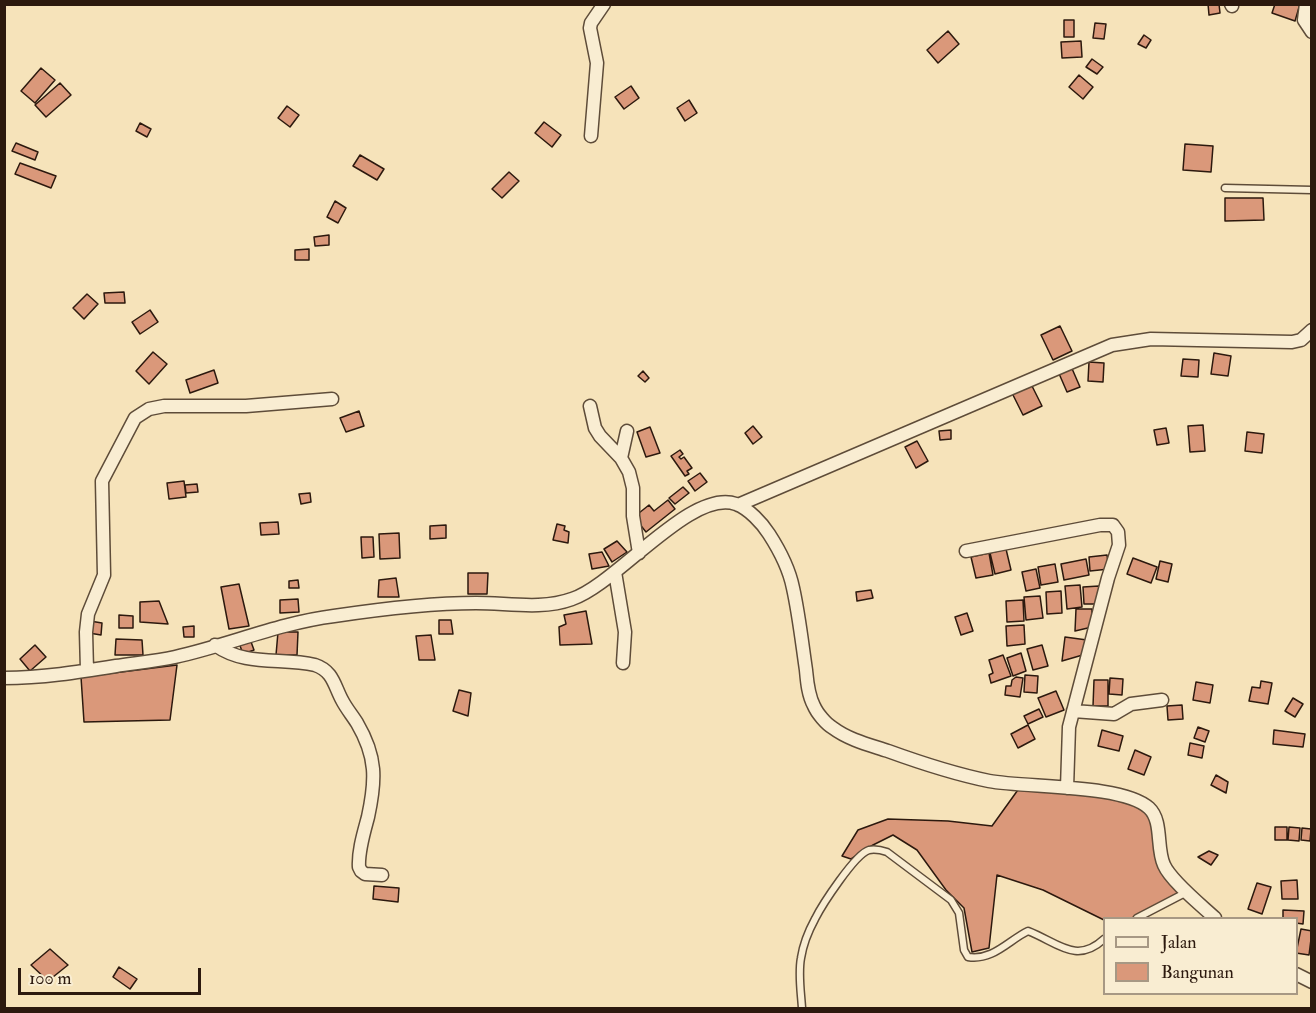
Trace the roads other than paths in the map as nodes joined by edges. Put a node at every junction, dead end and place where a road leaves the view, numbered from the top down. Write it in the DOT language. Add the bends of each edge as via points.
graph roads {
  1 [pos="604,4"];
  2 [pos="1306,4"];
  3 [pos="1311,32"];
  4 [pos="591,136"];
  5 [pos="1225,188"];
  6 [pos="1311,190"];
  7 [pos="1311,330"];
  8 [pos="332,399"];
  9 [pos="590,406"];
  10 [pos="627,431"];
  11 [pos="621,458"];
  12 [pos="738,505"];
  13 [pos="966,551"];
  14 [pos="639,553"];
  15 [pos="615,572"];
  16 [pos="215,645"];
  17 [pos="623,663"];
  18 [pos="87,670"];
  19 [pos="4,678"];
  20 [pos="1162,700"];
  21 [pos="1073,711"];
  22 [pos="1067,788"];
  23 [pos="381,875"];
  24 [pos="1187,891"];
  25 [pos="1139,917"];
  26 [pos="1214,917"];
  27 [pos="1103,940"];
  28 [pos="802,1008"];
  1 -- 4 [label="street" via="590,28 597,63"];
  2 -- 3 [label="street" via="1304,20"];
  5 -- 6 [label="lane"];
  7 -- 12 [label="street" via="1301,340 1292,342 1151,339 1112,345"];
  8 -- 18 [label="street" via="246,406 164,406 135,418 102,481 104,575 88,614"];
  9 -- 11 [label="street" via="595,428"];
  10 -- 11 [label="street"];
  11 -- 14 [label="street" via="631,479"];
  12 -- 14 [label="street" via="715,503 699,509"];
  12 -- 22 [label="street" via="762,524 781,552 793,588 808,687 814,707 831,727 915,761 989,781"];
  13 -- 21 [label="street" via="1100,525 1115,526 1119,545"];
  14 -- 15 [label="street"];
  15 -- 16 [label="street" via="583,595 551,604 412,606 329,616"];
  15 -- 17 [label="street" via="625,632"];
  16 -- 18 [label="street" via="176,656"];
  16 -- 23 [label="street" via="249,660 315,665 334,680 362,734 374,771 359,867 365,874"];
  18 -- 19 [label="street"];
  20 -- 21 [label="street" via="1131,704 1114,714"];
  21 -- 22 [label="street"];
  22 -- 24 [label="street" via="1128,796 1151,809 1165,867"];
  24 -- 25 [label="lane"];
  24 -- 26 [label="street"];
  27 -- 28 [label="lane" via="1096,947 1077,952 1028,931 995,952 968,957 959,913 951,900 887,852 868,850 844,874 811,928 801,960"];
}
